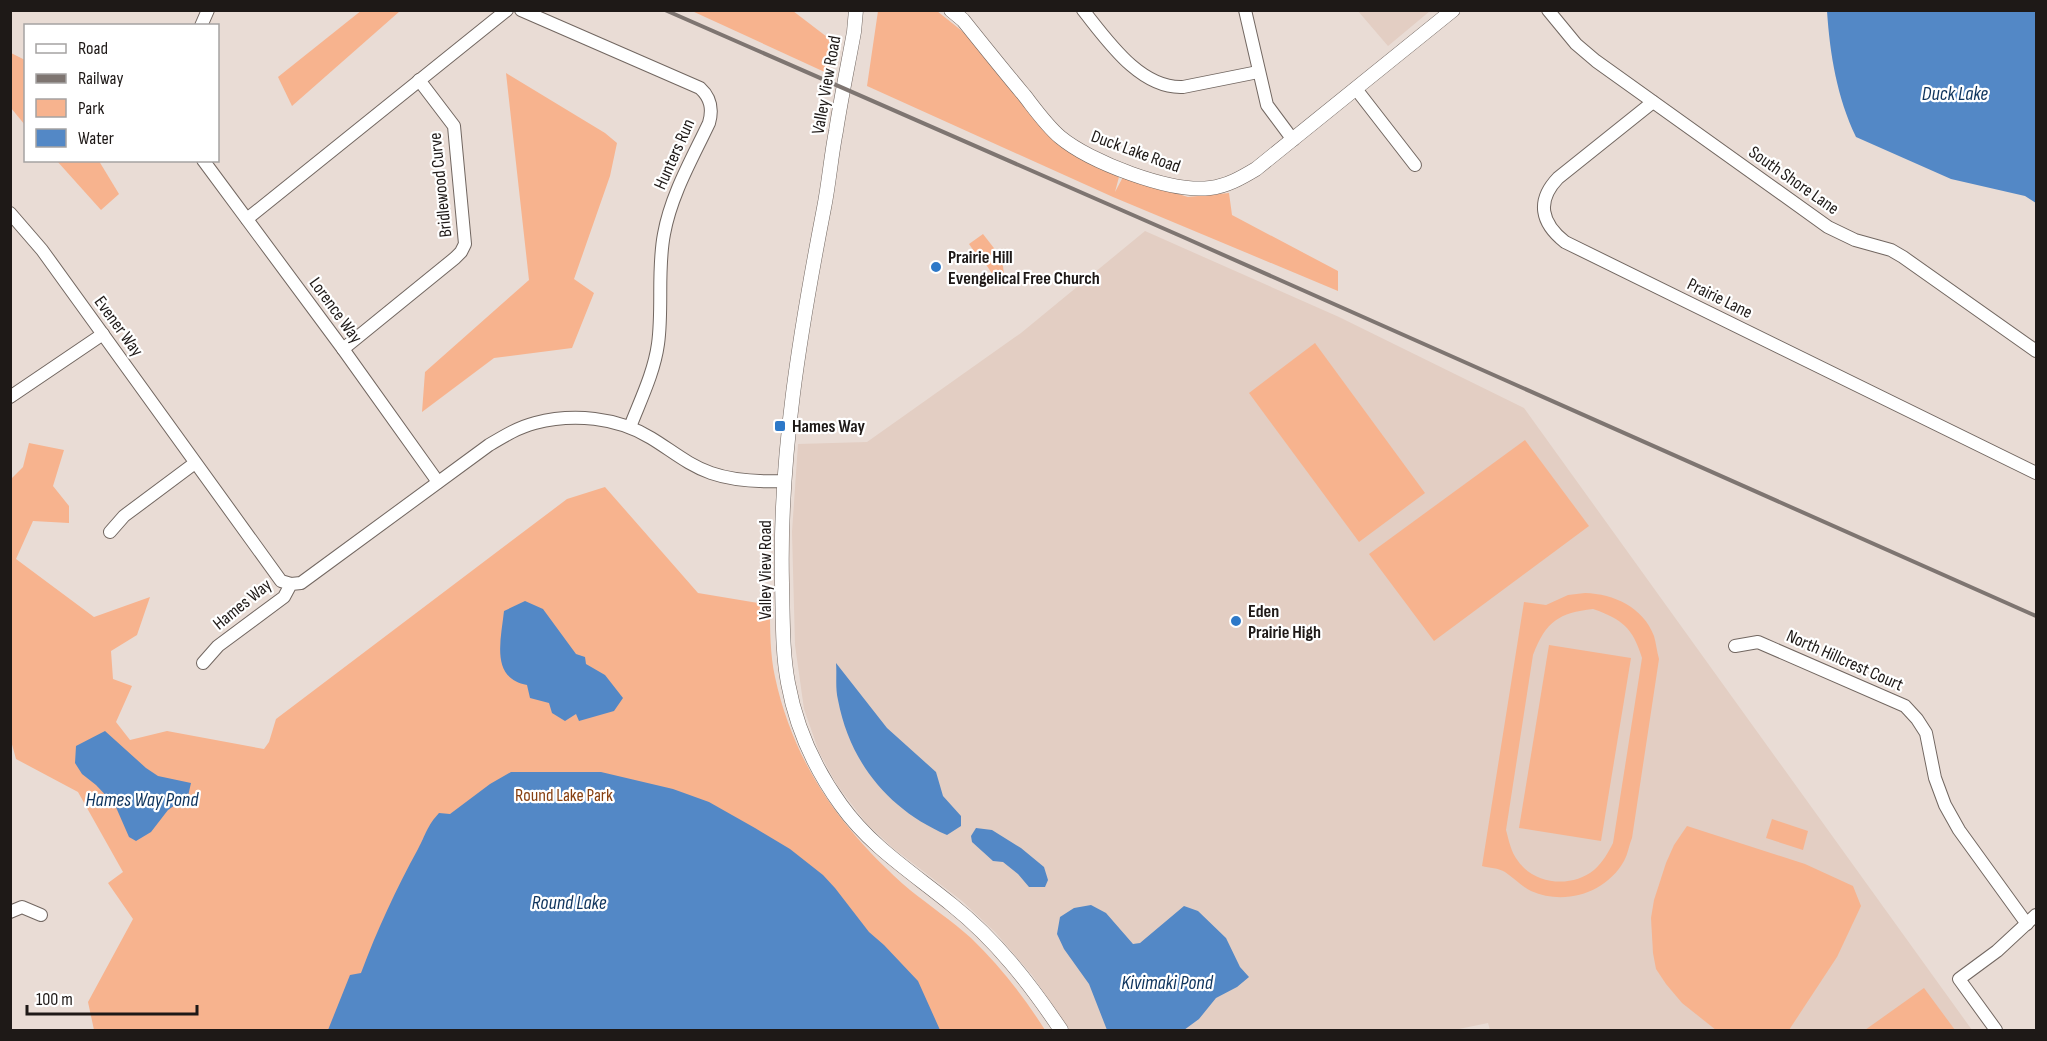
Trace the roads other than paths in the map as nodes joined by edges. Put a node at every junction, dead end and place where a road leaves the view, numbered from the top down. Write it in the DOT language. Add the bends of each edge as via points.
graph roads {
  1 [pos="208,10"];
  2 [pos="507,10"];
  3 [pos="521,10"];
  4 [pos="856,10"];
  5 [pos="951,10"];
  6 [pos="1083,10"];
  7 [pos="1245,10"];
  8 [pos="1453,10"];
  9 [pos="1548,10"];
  10 [pos="202,24"];
  11 [pos="1258,72"];
  12 [pos="419,80"];
  13 [pos="1356,89"];
  14 [pos="1653,102"];
  15 [pos="1293,140"];
  16 [pos="205,162"];
  17 [pos="1415,165"];
  18 [pos="10,213"];
  19 [pos="248,219"];
  20 [pos="103,334"];
  21 [pos="343,349"];
  22 [pos="2037,351"];
  23 [pos="10,397"];
  24 [pos="630,427"];
  25 [pos="195,463"];
  26 [pos="2037,473"];
  27 [pos="784,481"];
  28 [pos="438,482"];
  29 [pos="110,532"];
  30 [pos="291,584"];
  31 [pos="1735,646"];
  32 [pos="203,663"];
  33 [pos="10,912"];
  34 [pos="41,915"];
  35 [pos="2037,915"];
  36 [pos="2027,924"];
  37 [pos="1061,1030"];
  38 [pos="1996,1030"];
  1 -- 10 [label="street"];
  2 -- 12 [label="street"];
  3 -- 24 [label="street, Hunters Run" via="700,88 710,103 708,123 667,218 658,344"];
  4 -- 27 [label="street, Valley View Road" via="790,415"];
  5 -- 15 [label="street, Duck Lake Road" via="1059,136 1089,156 1168,185 1208,188 1227,185 1256,169"];
  6 -- 11 [label="street" via="1124,60 1162,85 1183,87"];
  7 -- 11 [label="street"];
  8 -- 13 [label="street, Duck Lake Road"];
  9 -- 14 [label="street, South Shore Lane" via="1576,44"];
  11 -- 15 [label="street" via="1267,105"];
  12 -- 19 [label="street"];
  12 -- 21 [label="street, Bridlewood Curve" via="454,126 465,244 455,258"];
  13 -- 15 [label="street, Duck Lake Road"];
  13 -- 17 [label="street"];
  14 -- 22 [label="street, South Shore Lane" via="1828,227 1903,257"];
  14 -- 26 [label="street, Prairie Lane" via="1550,187 1544,199 1544,212 1555,234"];
  16 -- 19 [label="street, Lorence Way"];
  18 -- 20 [label="street, Evener Way"];
  19 -- 21 [label="street, Lorence Way"];
  20 -- 23 [label="street"];
  20 -- 25 [label="street, Evener Way"];
  21 -- 28 [label="street, Lorence Way"];
  24 -- 27 [label="street, Hames Way" via="711,473 744,480"];
  24 -- 28 [label="street, Hames Way" via="580,417 534,423 489,445"];
  25 -- 29 [label="street" via="124,516"];
  25 -- 30 [label="street, Evener Way" via="281,581"];
  27 -- 37 [label="street, Valley View Road" via="785,665 797,720 811,755 835,796 866,835 988,937 1026,980"];
  28 -- 30 [label="street, Hames Way" via="301,582"];
  30 -- 32 [label="street, Hames Way" via="284,597 218,646"];
  31 -- 36 [label="street, North Hillcrest Court" via="1758,642 1905,706 1926,734 1945,805"];
  33 -- 34 [label="street" via="22,907"];
  35 -- 36 [label="street"];
  36 -- 38 [label="street" via="1959,979"];
}
